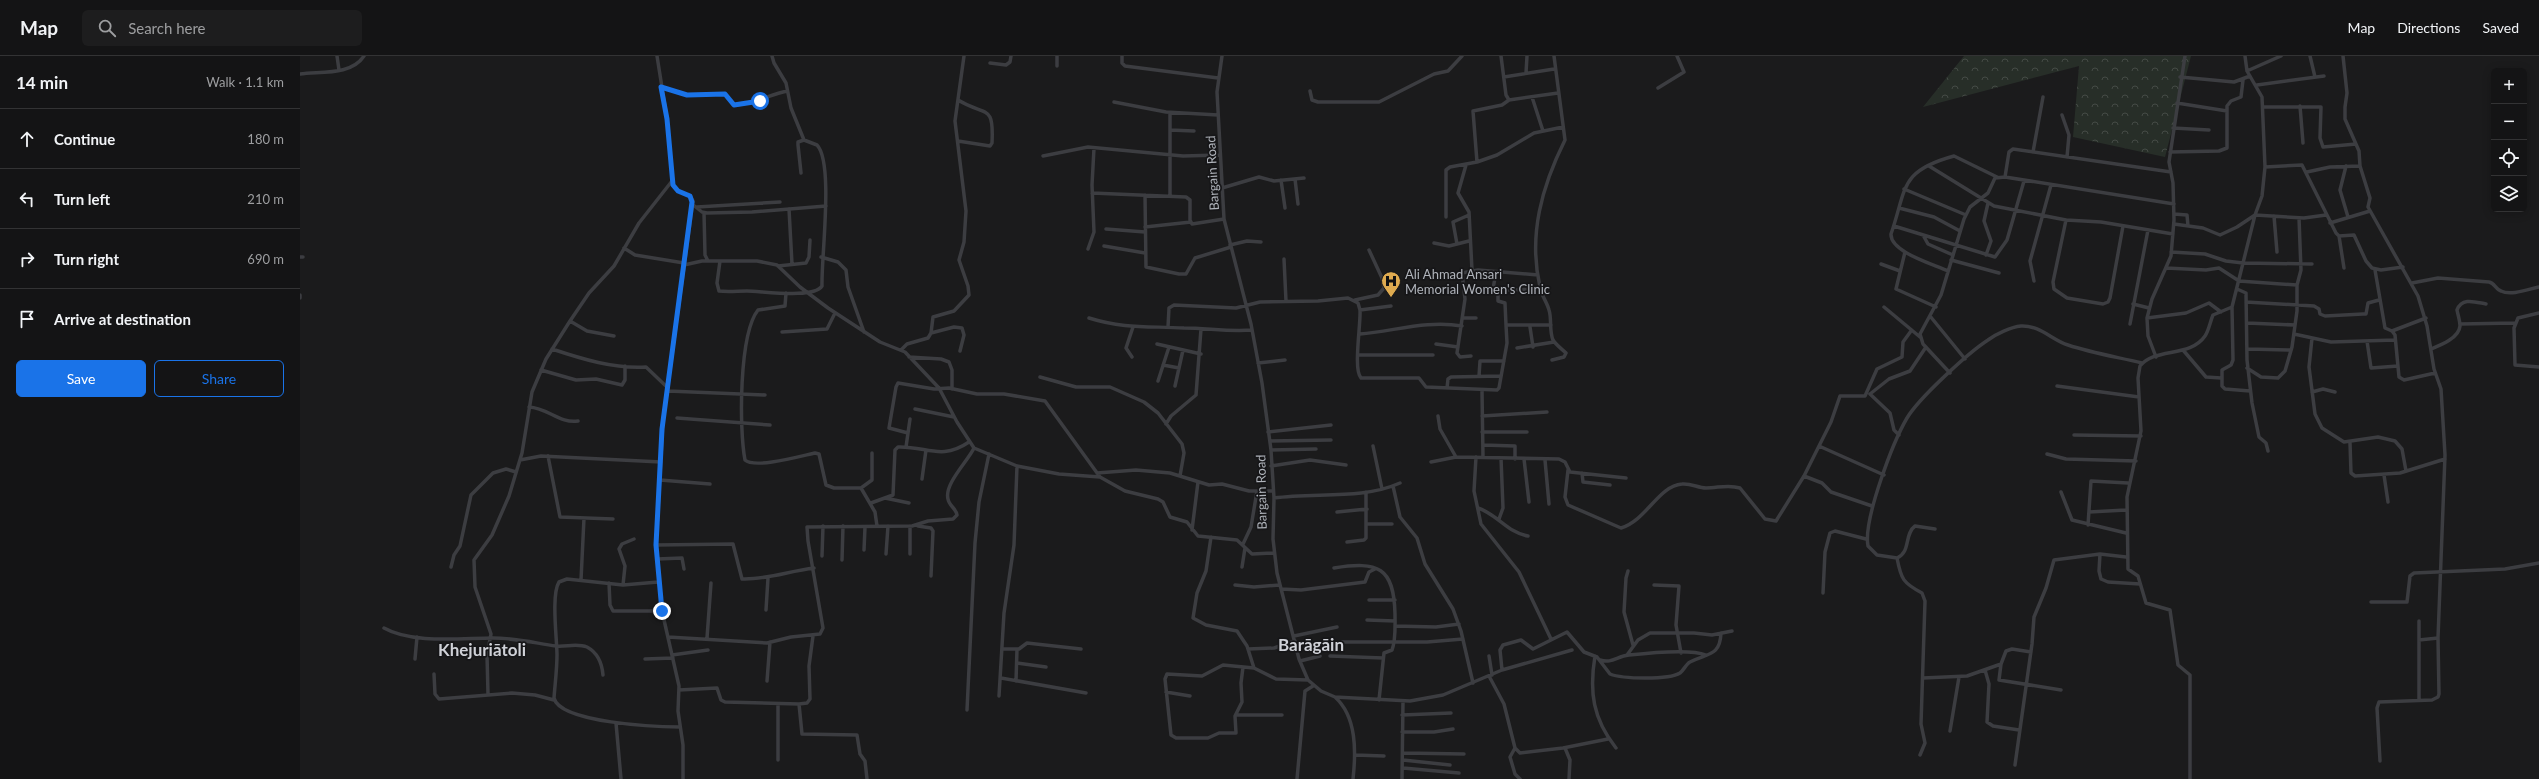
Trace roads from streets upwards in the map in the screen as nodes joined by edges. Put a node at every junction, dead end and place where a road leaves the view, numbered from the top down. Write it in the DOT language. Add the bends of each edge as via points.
graph roads {
  1 [pos="337,56"];
  2 [pos="364,56"];
  3 [pos="657,56"];
  4 [pos="772,56"];
  5 [pos="964,56"];
  6 [pos="1011,56"];
  7 [pos="1057,56"];
  8 [pos="1122,56"];
  9 [pos="1222,56"];
  10 [pos="1462,56"];
  11 [pos="1502,56"];
  12 [pos="1527,56"];
  13 [pos="1554,56"];
  14 [pos="1677,56"];
  15 [pos="2185,56"];
  16 [pos="2245,56"];
  17 [pos="2281,56"];
  18 [pos="2310,56"];
  19 [pos="2343,56"];
  20 [pos="990,63"];
  21 [pos="1057,66"];
  22 [pos="1554,69"];
  23 [pos="339,70"];
  24 [pos="2247,71"];
  25 [pos="1526,73"];
  26 [pos="300,74"];
  27 [pos="2250,76"];
  28 [pos="2324,76"];
  29 [pos="1504,77"];
  30 [pos="2180,77"];
  31 [pos="2316,77"];
  32 [pos="1218,78"];
  33 [pos="2243,80"];
  34 [pos="2257,84"];
  35 [pos="661,87"];
  36 [pos="1658,88"];
  37 [pos="788,91"];
  38 [pos="1310,91"];
  39 [pos="1558,93"];
  40 [pos="1532,97"];
  41 [pos="2043,97"];
  42 [pos="958,100"];
  43 [pos="1510,100"];
  44 [pos="1114,102"];
  45 [pos="2177,103"];
  46 [pos="2300,106"];
  47 [pos="2263,107"];
  48 [pos="2227,111"];
  49 [pos="1170,112"];
  50 [pos="1218,115"];
  51 [pos="2062,115"];
  52 [pos="1563,127"];
  53 [pos="2173,128"];
  54 [pos="1170,130"];
  55 [pos="2209,130"];
  56 [pos="1194,131"];
  57 [pos="1543,131"];
  58 [pos="804,140"];
  59 [pos="958,141"];
  60 [pos="2303,143"];
  61 [pos="2356,144"];
  62 [pos="1094,148"];
  63 [pos="2033,152"];
  64 [pos="2170,152"];
  65 [pos="1170,154"];
  66 [pos="1220,155"];
  67 [pos="1043,156"];
  68 [pos="2067,157"];
  69 [pos="1477,162"];
  70 [pos="1466,165"];
  71 [pos="1929,166"];
  72 [pos="2346,166"];
  73 [pos="2360,166"];
  74 [pos="2265,167"];
  75 [pos="2171,172"];
  76 [pos="2307,172"];
  77 [pos="801,173"];
  78 [pos="1997,177"];
  79 [pos="2005,177"];
  80 [pos="1304,178"];
  81 [pos="1295,179"];
  82 [pos="1281,180"];
  83 [pos="672,181"];
  84 [pos="2024,181"];
  85 [pos="2050,185"];
  86 [pos="1222,188"];
  87 [pos="1904,190"];
  88 [pos="1092,193"];
  89 [pos="1145,195"];
  90 [pos="1170,196"];
  91 [pos="1982,199"];
  92 [pos="780,202"];
  93 [pos="1988,203"];
  94 [pos="692,204"];
  95 [pos="1298,204"];
  96 [pos="2174,204"];
  97 [pos="697,206"];
  98 [pos="826,206"];
  99 [pos="1285,208"];
  100 [pos="1899,208"];
  101 [pos="789,209"];
  102 [pos="2017,209"];
  103 [pos="2370,211"];
  104 [pos="704,212"];
  105 [pos="2174,214"];
  106 [pos="1469,215"];
  107 [pos="1966,215"];
  108 [pos="2042,215"];
  109 [pos="2255,215"];
  110 [pos="2326,215"];
  111 [pos="2274,216"];
  112 [pos="1446,217"];
  113 [pos="2348,217"];
  114 [pos="2299,218"];
  115 [pos="1224,219"];
  116 [pos="2066,220"];
  117 [pos="1191,222"];
  118 [pos="2174,224"];
  119 [pos="2330,224"];
  120 [pos="1894,226"];
  121 [pos="2123,226"];
  122 [pos="2188,226"];
  123 [pos="1145,227"];
  124 [pos="1106,229"];
  125 [pos="2148,230"];
  126 [pos="1960,231"];
  127 [pos="1145,232"];
  128 [pos="2172,234"];
  129 [pos="1923,235"];
  130 [pos="2339,236"];
  131 [pos="810,240"];
  132 [pos="1468,241"];
  133 [pos="1261,242"];
  134 [pos="1434,243"];
  135 [pos="1457,244"];
  136 [pos="1104,246"];
  137 [pos="1231,246"];
  138 [pos="1956,246"];
  139 [pos="624,248"];
  140 [pos="1088,249"];
  141 [pos="1369,250"];
  142 [pos="1905,252"];
  143 [pos="2171,252"];
  144 [pos="2277,252"];
  145 [pos="1145,253"];
  146 [pos="1953,255"];
  147 [pos="1986,255"];
  148 [pos="822,257"];
  149 [pos="1284,259"];
  150 [pos="1951,260"];
  151 [pos="708,261"];
  152 [pos="720,261"];
  153 [pos="2243,263"];
  154 [pos="684,264"];
  155 [pos="792,264"];
  156 [pos="1881,264"];
  157 [pos="2300,264"];
  158 [pos="2312,264"];
  159 [pos="778,266"];
  160 [pos="2403,267"];
  161 [pos="2166,268"];
  162 [pos="2344,268"];
  163 [pos="1472,270"];
  164 [pos="1948,270"];
  165 [pos="2375,270"];
  166 [pos="1900,271"];
  167 [pos="1496,272"];
  168 [pos="1999,273"];
  169 [pos="1538,275"];
  170 [pos="2034,281"];
  171 [pos="2238,281"];
  172 [pos="2412,283"];
  173 [pos="2297,285"];
  174 [pos="2539,287"];
  175 [pos="1540,289"];
  176 [pos="2237,289"];
  177 [pos="1506,290"];
  178 [pos="806,292"];
  179 [pos="786,293"];
  180 [pos="300,295"];
  181 [pos="300,298"];
  182 [pos="1355,300"];
  183 [pos="2379,300"];
  184 [pos="1286,301"];
  185 [pos="2246,302"];
  186 [pos="2133,304"];
  187 [pos="2486,304"];
  188 [pos="1246,305"];
  189 [pos="2297,305"];
  190 [pos="1391,306"];
  191 [pos="1884,307"];
  192 [pos="1936,307"];
  193 [pos="2232,307"];
  194 [pos="2149,308"];
  195 [pos="1360,310"];
  196 [pos="2221,312"];
  197 [pos="835,313"];
  198 [pos="2539,313"];
  199 [pos="1930,316"];
  200 [pos="1089,318"];
  201 [pos="1462,318"];
  202 [pos="1476,318"];
  203 [pos="2147,318"];
  204 [pos="2426,318"];
  205 [pos="570,321"];
  206 [pos="2247,323"];
  207 [pos="2515,323"];
  208 [pos="2130,324"];
  209 [pos="2460,324"];
  210 [pos="1506,325"];
  211 [pos="2295,325"];
  212 [pos="1462,326"];
  213 [pos="1530,326"];
  214 [pos="1551,326"];
  215 [pos="1133,327"];
  216 [pos="1168,327"];
  217 [pos="1201,329"];
  218 [pos="1252,330"];
  219 [pos="1911,330"];
  220 [pos="2392,331"];
  221 [pos="782,332"];
  222 [pos="864,332"];
  223 [pos="931,334"];
  224 [pos="1360,334"];
  225 [pos="2294,334"];
  226 [pos="614,336"];
  227 [pos="1920,337"];
  228 [pos="2312,338"];
  229 [pos="2395,340"];
  230 [pos="2367,341"];
  231 [pos="1554,342"];
  232 [pos="1157,344"];
  233 [pos="1436,344"];
  234 [pos="1169,347"];
  235 [pos="1458,347"];
  236 [pos="1533,347"];
  237 [pos="1926,347"];
  238 [pos="1517,348"];
  239 [pos="552,349"];
  240 [pos="2248,349"];
  241 [pos="2431,349"];
  242 [pos="901,350"];
  243 [pos="1183,350"];
  244 [pos="2183,350"];
  245 [pos="2291,350"];
  246 [pos="960,351"];
  247 [pos="1201,354"];
  248 [pos="1358,355"];
  249 [pos="1433,355"];
  250 [pos="1471,356"];
  251 [pos="909,357"];
  252 [pos="1132,357"];
  253 [pos="2156,357"];
  254 [pos="1285,360"];
  255 [pos="1552,360"];
  256 [pos="1965,360"];
  257 [pos="1504,362"];
  258 [pos="1258,363"];
  259 [pos="2142,363"];
  260 [pos="1163,365"];
  261 [pos="625,366"];
  262 [pos="2398,366"];
  263 [pos="2539,367"];
  264 [pos="1179,368"];
  265 [pos="2247,368"];
  266 [pos="541,370"];
  267 [pos="1950,373"];
  268 [pos="2435,373"];
  269 [pos="1479,376"];
  270 [pos="1501,376"];
  271 [pos="1040,377"];
  272 [pos="2221,378"];
  273 [pos="1158,381"];
  274 [pos="1175,386"];
  275 [pos="2057,386"];
  276 [pos="939,388"];
  277 [pos="1447,388"];
  278 [pos="668,389"];
  279 [pos="952,389"];
  280 [pos="1482,391"];
  281 [pos="2250,391"];
  282 [pos="2312,392"];
  283 [pos="2335,392"];
  284 [pos="743,394"];
  285 [pos="1869,394"];
  286 [pos="765,395"];
  287 [pos="2139,396"];
  288 [pos="529,407"];
  289 [pos="915,409"];
  290 [pos="1547,412"];
  291 [pos="1438,416"];
  292 [pos="1482,416"];
  293 [pos="954,417"];
  294 [pos="677,418"];
  295 [pos="910,419"];
  296 [pos="578,421"];
  297 [pos="743,423"];
  298 [pos="1166,424"];
  299 [pos="770,425"];
  300 [pos="1331,425"];
  301 [pos="1268,432"];
  302 [pos="1482,432"];
  303 [pos="1527,432"];
  304 [pos="908,433"];
  305 [pos="1898,435"];
  306 [pos="2074,435"];
  307 [pos="2141,436"];
  308 [pos="1331,440"];
  309 [pos="1270,441"];
  310 [pos="969,442"];
  311 [pos="2350,443"];
  312 [pos="1483,445"];
  313 [pos="1373,446"];
  314 [pos="1819,446"];
  315 [pos="906,447"];
  316 [pos="974,448"];
  317 [pos="1316,449"];
  318 [pos="926,450"];
  319 [pos="1271,450"];
  320 [pos="2268,451"];
  321 [pos="872,453"];
  322 [pos="989,454"];
  323 [pos="2046,454"];
  324 [pos="548,456"];
  325 [pos="1456,457"];
  326 [pos="1476,457"];
  327 [pos="1483,457"];
  328 [pos="1501,458"];
  329 [pos="1515,459"];
  330 [pos="2444,459"];
  331 [pos="520,460"];
  332 [pos="1524,460"];
  333 [pos="1545,460"];
  334 [pos="2136,460"];
  335 [pos="661,462"];
  336 [pos="1431,462"];
  337 [pos="1017,466"];
  338 [pos="1271,466"];
  339 [pos="1346,466"];
  340 [pos="1568,470"];
  341 [pos="516,472"];
  342 [pos="2406,472"];
  343 [pos="1097,473"];
  344 [pos="1582,473"];
  345 [pos="1884,475"];
  346 [pos="2384,475"];
  347 [pos="1180,476"];
  348 [pos="1804,476"];
  349 [pos="1100,477"];
  350 [pos="922,478"];
  351 [pos="1626,478"];
  352 [pos="660,480"];
  353 [pos="1198,482"];
  354 [pos="1400,482"];
  355 [pos="2128,483"];
  356 [pos="710,484"];
  357 [pos="1393,486"];
  358 [pos="1610,486"];
  359 [pos="861,488"];
  360 [pos="1382,489"];
  361 [pos="1257,491"];
  362 [pos="1273,491"];
  363 [pos="1366,492"];
  364 [pos="2061,492"];
  365 [pos="885,498"];
  366 [pos="1274,498"];
  367 [pos="1530,502"];
  368 [pos="2388,502"];
  369 [pos="871,503"];
  370 [pos="909,503"];
  371 [pos="1549,504"];
  372 [pos="1872,506"];
  373 [pos="1478,508"];
  374 [pos="1367,509"];
  375 [pos="2126,510"];
  376 [pos="1337,512"];
  377 [pos="2089,512"];
  378 [pos="584,518"];
  379 [pos="613,519"];
  380 [pos="1499,519"];
  381 [pos="1366,524"];
  382 [pos="1392,524"];
  383 [pos="2088,525"];
  384 [pos="822,526"];
  385 [pos="843,526"];
  386 [pos="865,526"];
  387 [pos="877,526"];
  388 [pos="888,526"];
  389 [pos="910,526"];
  390 [pos="917,526"];
  391 [pos="1935,529"];
  392 [pos="1192,531"];
  393 [pos="2126,533"];
  394 [pos="1528,536"];
  395 [pos="1211,537"];
  396 [pos="634,539"];
  397 [pos="1866,539"];
  398 [pos="1348,542"];
  399 [pos="656,545"];
  400 [pos="1244,546"];
  401 [pos="864,550"];
  402 [pos="1274,553"];
  403 [pos="886,554"];
  404 [pos="910,554"];
  405 [pos="2100,554"];
  406 [pos="822,556"];
  407 [pos="2126,557"];
  408 [pos="1897,558"];
  409 [pos="657,559"];
  410 [pos="842,560"];
  411 [pos="2539,563"];
  412 [pos="451,566"];
  413 [pos="1242,567"];
  414 [pos="814,568"];
  415 [pos="1334,568"];
  416 [pos="684,569"];
  417 [pos="1376,569"];
  418 [pos="1628,571"];
  419 [pos="2440,573"];
  420 [pos="930,576"];
  421 [pos="768,578"];
  422 [pos="580,580"];
  423 [pos="658,582"];
  424 [pos="609,583"];
  425 [pos="711,583"];
  426 [pos="1280,584"];
  427 [pos="2140,584"];
  428 [pos="623,585"];
  429 [pos="1235,585"];
  430 [pos="1654,585"];
  431 [pos="1281,589"];
  432 [pos="1822,593"];
  433 [pos="1369,600"];
  434 [pos="1395,600"];
  435 [pos="2371,602"];
  436 [pos="766,610"];
  437 [pos="662,611"];
  438 [pos="1368,620"];
  439 [pos="1395,620"];
  440 [pos="2419,621"];
  441 [pos="1459,624"];
  442 [pos="1395,626"];
  443 [pos="1337,627"];
  444 [pos="384,628"];
  445 [pos="1732,631"];
  446 [pos="1677,633"];
  447 [pos="1721,633"];
  448 [pos="813,636"];
  449 [pos="1294,636"];
  450 [pos="418,637"];
  451 [pos="668,637"];
  452 [pos="491,638"];
  453 [pos="707,638"];
  454 [pos="2438,638"];
  455 [pos="1463,639"];
  456 [pos="1551,639"];
  457 [pos="2419,640"];
  458 [pos="1295,641"];
  459 [pos="1394,641"];
  460 [pos="770,642"];
  461 [pos="1342,642"];
  462 [pos="1633,645"];
  463 [pos="556,646"];
  464 [pos="1003,649"];
  465 [pos="1017,649"];
  466 [pos="1081,649"];
  467 [pos="1248,649"];
  468 [pos="708,650"];
  469 [pos="1572,650"];
  470 [pos="2031,652"];
  471 [pos="1681,653"];
  472 [pos="1627,655"];
  473 [pos="1706,655"];
  474 [pos="673,656"];
  475 [pos="1320,656"];
  476 [pos="1330,656"];
  477 [pos="1489,656"];
  478 [pos="1595,656"];
  479 [pos="1383,658"];
  480 [pos="415,659"];
  481 [pos="645,659"];
  482 [pos="1598,660"];
  483 [pos="1300,661"];
  484 [pos="1017,663"];
  485 [pos="2000,664"];
  486 [pos="1046,667"];
  487 [pos="1243,667"];
  488 [pos="1254,668"];
  489 [pos="1502,670"];
  490 [pos="1986,670"];
  491 [pos="434,674"];
  492 [pos="603,674"];
  493 [pos="1490,676"];
  494 [pos="1959,677"];
  495 [pos="1001,678"];
  496 [pos="1924,678"];
  497 [pos="1308,680"];
  498 [pos="766,681"];
  499 [pos="1016,682"];
  500 [pos="1473,683"];
  501 [pos="2026,685"];
  502 [pos="1313,686"];
  503 [pos="679,690"];
  504 [pos="2061,690"];
  505 [pos="1166,692"];
  506 [pos="1086,693"];
  507 [pos="488,694"];
  508 [pos="999,696"];
  509 [pos="1190,696"];
  510 [pos="1335,697"];
  511 [pos="554,700"];
  512 [pos="1379,700"];
  513 [pos="2419,700"];
  514 [pos="1403,701"];
  515 [pos="778,704"];
  516 [pos="799,704"];
  517 [pos="967,710"];
  518 [pos="1451,713"];
  519 [pos="1236,715"];
  520 [pos="1282,715"];
  521 [pos="1402,715"];
  522 [pos="616,723"];
  523 [pos="680,726"];
  524 [pos="1453,729"];
  525 [pos="2019,730"];
  526 [pos="1950,731"];
  527 [pos="1402,732"];
  528 [pos="1608,738"];
  529 [pos="1515,748"];
  530 [pos="1565,748"];
  531 [pos="1616,748"];
  532 [pos="1403,753"];
  533 [pos="1464,754"];
  534 [pos="1355,755"];
  535 [pos="1920,755"];
  536 [pos="1384,756"];
  537 [pos="778,760"];
  538 [pos="1403,760"];
  539 [pos="2380,761"];
  540 [pos="1450,765"];
  541 [pos="2015,765"];
  542 [pos="1403,768"];
  543 [pos="1459,772"];
  544 [pos="1515,774"];
  545 [pos="622,779"];
  546 [pos="683,779"];
  547 [pos="867,779"];
  548 [pos="1297,779"];
  549 [pos="1353,779"];
  550 [pos="1402,779"];
  551 [pos="1515,779"];
  552 [pos="1520,779"];
  553 [pos="1569,779"];
  554 [pos="2190,779"];
  1 -- 23 [label="street"];
  2 -- 23 [label="street" via="360,61"];
  3 -- 35 [label="street"];
  4 -- 37 [label="street"];
  5 -- 42 [label="street"];
  6 -- 20 [label="street" via="1010,62 1006,65"];
  7 -- 21 [label="street"];
  8 -- 32 [label="street" via="1122,63 1125,66"];
  9 -- 32 [label="street, Bargain Road"];
  10 -- 38 [label="street" via="1448,71 1434,74 1375,103 1318,102 1312,100"];
  11 -- 29 [label="street"];
  12 -- 25 [label="street"];
  13 -- 22 [label="street"];
  14 -- 36 [label="street" via="1684,72"];
  15 -- 30 [label="street"];
  16 -- 24 [label="street"];
  17 -- 24 [label="street"];
  18 -- 31 [label="street"];
  19 -- 61 [label="street" via="2348,93 2344,107 2345,119"];
  22 -- 25 [label="street"];
  22 -- 39 [label="street"];
  23 -- 26 [label="street"];
  24 -- 27 [label="street"];
  25 -- 29 [label="street"];
  27 -- 33 [label="street"];
  27 -- 34 [label="street"];
  28 -- 31 [label="street"];
  29 -- 43 [label="street"];
  30 -- 33 [label="street" via="2234,82"];
  30 -- 45 [label="street"];
  31 -- 34 [label="street"];
  32 -- 50 [label="street, Bargain Road"];
  33 -- 48 [label="street" via="2241,97 2231,101"];
  34 -- 47 [label="street" via="2262,94"];
  35 -- 37 [label="street" via="687,95 725,94 734,105 758,101 766,96"];
  35 -- 83 [label="street" via="667,119"];
  37 -- 58 [label="street" via="791,108"];
  39 -- 40 [label="street"];
  39 -- 52 [label="street"];
  40 -- 43 [label="street"];
  40 -- 57 [label="street"];
  41 -- 63 [label="street"];
  42 -- 59 [label="street" via="955,121"];
  42 -- 59 [label="street" via="986,112 993,122 990,146"];
  43 -- 69 [label="street" via="1502,105 1473,110"];
  44 -- 49 [label="street"];
  45 -- 48 [label="street"];
  45 -- 53 [label="street"];
  46 -- 47 [label="street"];
  46 -- 60 [label="street"];
  46 -- 61 [label="street" via="2319,106 2322,109 2320,138 2323,147"];
  47 -- 74 [label="street"];
  48 -- 64 [label="street" via="2227,148 2219,151"];
  49 -- 50 [label="street"];
  49 -- 54 [label="street"];
  50 -- 66 [label="street, Bargain Road"];
  51 -- 68 [label="street" via="2069,136"];
  52 -- 57 [label="street"];
  52 -- 169 [label="street" via="1565,140 1557,151 1540,201 1535,236"];
  53 -- 55 [label="street"];
  53 -- 64 [label="street"];
  54 -- 56 [label="street"];
  54 -- 65 [label="street"];
  57 -- 69 [label="street"];
  58 -- 77 [label="street" via="798,142"];
  58 -- 98 [label="street" via="813,142 821,151 827,190"];
  59 -- 223 [label="street" via="966,217 964,242 959,260 969,291 954,311 933,317"];
  61 -- 73 [label="street"];
  62 -- 65 [label="street"];
  62 -- 67 [label="street" via="1077,148"];
  62 -- 88 [label="street"];
  63 -- 68 [label="street"];
  63 -- 79 [label="street" via="2011,149"];
  64 -- 75 [label="street"];
  65 -- 66 [label="street"];
  65 -- 90 [label="street"];
  66 -- 86 [label="street, Bargain Road"];
  68 -- 75 [label="street"];
  69 -- 70 [label="street"];
  70 -- 106 [label="street" via="1458,193"];
  70 -- 112 [label="street" via="1446,170"];
  71 -- 78 [label="street" via="1958,156"];
  71 -- 87 [label="street" via="1914,174"];
  71 -- 91 [label="street"];
  72 -- 73 [label="street"];
  72 -- 76 [label="street"];
  72 -- 113 [label="street" via="2340,190"];
  73 -- 103 [label="street" via="2370,198"];
  74 -- 76 [label="street" via="2299,164 2305,167"];
  74 -- 109 [label="street" via="2262,196"];
  75 -- 96 [label="street"];
  76 -- 110 [label="street"];
  78 -- 79 [label="street"];
  78 -- 91 [label="street"];
  79 -- 84 [label="street"];
  80 -- 81 [label="street"];
  81 -- 82 [label="street"];
  81 -- 95 [label="street"];
  82 -- 86 [label="street" via="1255,178"];
  82 -- 99 [label="street"];
  83 -- 94 [label="street" via="678,191 692,198"];
  83 -- 139 [label="street" via="653,202"];
  84 -- 85 [label="street"];
  84 -- 102 [label="street"];
  85 -- 96 [label="street"];
  85 -- 108 [label="street"];
  86 -- 115 [label="street, Bargain Road"];
  87 -- 100 [label="street"];
  87 -- 107 [label="street"];
  88 -- 89 [label="street"];
  88 -- 140 [label="street" via="1094,232"];
  89 -- 90 [label="street"];
  89 -- 123 [label="street"];
  90 -- 117 [label="street" via="1189,198"];
  91 -- 93 [label="street"];
  91 -- 107 [label="street" via="1970,207"];
  92 -- 97 [label="street"];
  93 -- 102 [label="street"];
  93 -- 147 [label="street" via="1984,221 1991,241"];
  94 -- 97 [label="street"];
  94 -- 154 [label="street"];
  96 -- 105 [label="street"];
  97 -- 104 [label="street"];
  98 -- 101 [label="street"];
  98 -- 148 [label="street"];
  100 -- 120 [label="street"];
  100 -- 126 [label="street" via="1934,217"];
  101 -- 104 [label="street"];
  101 -- 155 [label="street"];
  102 -- 108 [label="street"];
  102 -- 147 [label="street" via="2004,247 1995,257"];
  103 -- 113 [label="street"];
  103 -- 160 [label="street"];
  104 -- 151 [label="street" via="705,255"];
  105 -- 118 [label="street"];
  105 -- 122 [label="street" via="2187,215"];
  106 -- 132 [label="street"];
  106 -- 135 [label="street" via="1454,222"];
  107 -- 126 [label="street"];
  108 -- 116 [label="street"];
  108 -- 170 [label="street" via="2030,261"];
  109 -- 111 [label="street"];
  109 -- 122 [label="street" via="2220,234"];
  109 -- 153 [label="street"];
  110 -- 114 [label="street"];
  110 -- 119 [label="street"];
  111 -- 114 [label="street"];
  111 -- 144 [label="street"];
  113 -- 119 [label="street"];
  114 -- 157 [label="street"];
  115 -- 117 [label="street" via="1195,224"];
  115 -- 137 [label="street, Bargain Road"];
  116 -- 121 [label="street"];
  116 -- 121 [label="street" via="2053,282 2054,289 2067,298 2103,304 2110,298"];
  117 -- 123 [label="street"];
  118 -- 122 [label="street"];
  118 -- 128 [label="street"];
  119 -- 130 [label="street"];
  120 -- 129 [label="street"];
  120 -- 142 [label="street" via="1892,240 1896,247"];
  121 -- 125 [label="street"];
  123 -- 127 [label="street"];
  124 -- 127 [label="street"];
  125 -- 128 [label="street"];
  125 -- 186 [label="street"];
  126 -- 138 [label="street"];
  127 -- 145 [label="street"];
  128 -- 143 [label="street"];
  129 -- 138 [label="street"];
  129 -- 146 [label="street" via="1928,244"];
  130 -- 162 [label="street"];
  130 -- 165 [label="street" via="2354,235 2366,261"];
  131 -- 155 [label="street" via="807,262"];
  132 -- 135 [label="street"];
  132 -- 163 [label="street"];
  133 -- 137 [label="street" via="1247,241"];
  134 -- 135 [label="street" via="1446,246"];
  136 -- 145 [label="street"];
  137 -- 145 [label="street" via="1194,258 1188,272 1182,275 1146,267"];
  137 -- 188 [label="street, Bargain Road"];
  138 -- 146 [label="street"];
  138 -- 147 [label="street"];
  139 -- 154 [label="street" via="635,255"];
  139 -- 205 [label="street" via="614,266 589,294"];
  141 -- 182 [label="street" via="1383,280 1384,288 1378,294"];
  142 -- 164 [label="street"];
  142 -- 166 [label="street"];
  143 -- 153 [label="street" via="2205,254"];
  143 -- 161 [label="street"];
  146 -- 150 [label="street"];
  148 -- 178 [label="street" via="822,288"];
  148 -- 222 [label="street" via="833,260 844,268"];
  149 -- 184 [label="street"];
  150 -- 164 [label="street"];
  150 -- 168 [label="street"];
  151 -- 152 [label="street"];
  151 -- 154 [label="street"];
  152 -- 159 [label="street" via="757,261"];
  152 -- 179 [label="street" via="716,283 719,291"];
  153 -- 157 [label="street"];
  153 -- 171 [label="street"];
  154 -- 278 [label="street"];
  155 -- 159 [label="street"];
  156 -- 166 [label="street"];
  157 -- 158 [label="street"];
  157 -- 173 [label="street"];
  159 -- 178 [label="street"];
  160 -- 165 [label="street"];
  160 -- 172 [label="street"];
  161 -- 171 [label="street" via="2219,268"];
  161 -- 194 [label="street"];
  163 -- 167 [label="street"];
  163 -- 201 [label="street" via="1463,271 1461,275 1465,297"];
  164 -- 192 [label="street"];
  165 -- 183 [label="street"];
  166 -- 192 [label="street" via="1896,289"];
  167 -- 169 [label="street"];
  167 -- 210 [label="street" via="1493,289 1498,292 1498,301 1505,303"];
  169 -- 175 [label="street"];
  171 -- 173 [label="street"];
  171 -- 176 [label="street"];
  172 -- 174 [label="street" via="2431,278 2489,282 2506,293"];
  172 -- 204 [label="street"];
  173 -- 189 [label="street"];
  175 -- 177 [label="street"];
  175 -- 214 [label="street" via="1549,310"];
  176 -- 185 [label="street" via="2246,293"];
  176 -- 193 [label="street"];
  178 -- 179 [label="street"];
  178 -- 197 [label="street"];
  179 -- 284 [label="street" via="785,306 760,308 752,318 744,353"];
  180 -- 181 [label="street"];
  182 -- 184 [label="street"];
  182 -- 195 [label="street"];
  183 -- 189 [label="street" via="2368,303 2366,314 2325,316 2320,314 2318,307"];
  183 -- 220 [label="street" via="2385,328"];
  184 -- 188 [label="street"];
  185 -- 189 [label="street"];
  185 -- 206 [label="street"];
  186 -- 194 [label="street"];
  186 -- 208 [label="street"];
  187 -- 209 [label="street" via="2467,301 2462,303 2457,310"];
  188 -- 216 [label="street" via="1231,308 1174,305 1169,308"];
  188 -- 218 [label="street, Bargain Road"];
  189 -- 211 [label="street"];
  190 -- 195 [label="street"];
  191 -- 219 [label="street"];
  192 -- 199 [label="street"];
  193 -- 196 [label="street"];
  193 -- 272 [label="street" via="2233,360 2231,365 2222,370"];
  194 -- 203 [label="street"];
  195 -- 224 [label="street"];
  196 -- 203 [label="street" via="2209,303 2186,313"];
  196 -- 244 [label="street" via="2213,315 2202,340"];
  197 -- 221 [label="street" via="827,329"];
  197 -- 222 [label="street"];
  198 -- 207 [label="street" via="2518,318"];
  199 -- 227 [label="street"];
  199 -- 256 [label="street"];
  200 -- 215 [label="street" via="1114,326"];
  201 -- 202 [label="street"];
  201 -- 212 [label="street"];
  203 -- 253 [label="street" via="2148,336"];
  204 -- 220 [label="street"];
  204 -- 241 [label="street"];
  205 -- 226 [label="street" via="588,331"];
  205 -- 239 [label="street"];
  206 -- 211 [label="street"];
  206 -- 240 [label="street"];
  207 -- 209 [label="street"];
  207 -- 263 [label="street" via="2514,362 2518,366"];
  209 -- 241 [label="street" via="2456,334"];
  210 -- 213 [label="street"];
  210 -- 257 [label="street"];
  211 -- 225 [label="street"];
  212 -- 224 [label="street" via="1430,324"];
  212 -- 235 [label="street"];
  213 -- 214 [label="street"];
  213 -- 236 [label="street"];
  214 -- 231 [label="street"];
  215 -- 216 [label="street"];
  215 -- 252 [label="street" via="1126,348"];
  216 -- 217 [label="street"];
  217 -- 218 [label="street" via="1228,332"];
  217 -- 247 [label="street"];
  218 -- 258 [label="street, Bargain Road"];
  219 -- 227 [label="street"];
  219 -- 285 [label="street" via="1903,342 1902,357 1877,369"];
  220 -- 229 [label="street"];
  222 -- 242 [label="street" via="884,344"];
  223 -- 242 [label="street" via="928,338 907,344"];
  223 -- 246 [label="street" via="954,327 962,328 964,335"];
  224 -- 248 [label="street"];
  225 -- 228 [label="street"];
  225 -- 245 [label="street"];
  227 -- 237 [label="street"];
  228 -- 230 [label="street" via="2331,342"];
  228 -- 282 [label="street" via="2308,361"];
  229 -- 230 [label="street"];
  229 -- 262 [label="street"];
  230 -- 262 [label="street" via="2371,368"];
  231 -- 236 [label="street"];
  231 -- 255 [label="street" via="1566,355"];
  232 -- 234 [label="street"];
  233 -- 235 [label="street"];
  234 -- 243 [label="street"];
  234 -- 260 [label="street"];
  235 -- 250 [label="street" via="1458,356"];
  236 -- 238 [label="street"];
  237 -- 267 [label="street"];
  237 -- 285 [label="street" via="1910,371 1889,379"];
  239 -- 261 [label="street" via="587,360"];
  239 -- 266 [label="street"];
  240 -- 245 [label="street"];
  240 -- 265 [label="street"];
  241 -- 268 [label="street"];
  242 -- 251 [label="street"];
  243 -- 247 [label="street"];
  243 -- 264 [label="street"];
  244 -- 253 [label="street"];
  244 -- 272 [label="street" via="2206,377"];
  245 -- 265 [label="street" via="2282,376 2265,379"];
  247 -- 298 [label="street" via="1196,395 1171,416"];
  248 -- 249 [label="street"];
  248 -- 277 [label="street" via="1358,374 1361,378 1418,378 1424,386"];
  251 -- 276 [label="street"];
  251 -- 279 [label="street" via="949,362 952,370"];
  253 -- 259 [label="street"];
  254 -- 258 [label="street"];
  256 -- 259 [label="street" via="1994,336 2016,327 2026,326 2042,331 2068,345"];
  256 -- 267 [label="street"];
  257 -- 269 [label="street" via="1480,362"];
  257 -- 270 [label="street"];
  258 -- 301 [label="street, Bargain Road"];
  259 -- 287 [label="street" via="2138,374"];
  260 -- 264 [label="street"];
  260 -- 273 [label="street"];
  261 -- 266 [label="street" via="625,380 622,385 596,379 576,380"];
  261 -- 278 [label="street" via="646,367"];
  262 -- 268 [label="street" via="2399,377 2404,380"];
  264 -- 274 [label="street"];
  265 -- 281 [label="street"];
  266 -- 288 [label="street"];
  267 -- 305 [label="street" via="1917,406"];
  268 -- 330 [label="street" via="2441,389"];
  269 -- 270 [label="street"];
  269 -- 277 [label="street" via="1449,378"];
  270 -- 280 [label="street" via="1499,389"];
  271 -- 298 [label="street" via="1076,387 1101,386 1117,389 1144,402 1158,413"];
  272 -- 281 [label="street" via="2223,388"];
  275 -- 287 [label="street"];
  276 -- 279 [label="street"];
  276 -- 293 [label="street"];
  276 -- 304 [label="street" via="901,383 896,385 889,428"];
  277 -- 280 [label="street"];
  278 -- 284 [label="street"];
  278 -- 335 [label="street" via="663,420"];
  279 -- 343 [label="street" via="1045,402"];
  280 -- 292 [label="street"];
  281 -- 320 [label="street" via="2258,433 2266,443"];
  282 -- 283 [label="street" via="2323,389"];
  282 -- 311 [label="street" via="2315,414 2322,428 2341,441"];
  284 -- 286 [label="street"];
  284 -- 297 [label="street"];
  285 -- 305 [label="street" via="1890,413 1894,430"];
  285 -- 314 [label="street" via="1862,397 1850,394 1840,396"];
  287 -- 307 [label="street"];
  288 -- 296 [label="street" via="544,410 566,422"];
  288 -- 331 [label="street"];
  289 -- 293 [label="street"];
  290 -- 292 [label="street"];
  291 -- 325 [label="street" via="1440,429"];
  292 -- 302 [label="street"];
  293 -- 310 [label="street"];
  294 -- 297 [label="street"];
  295 -- 304 [label="street"];
  297 -- 299 [label="street"];
  297 -- 359 [label="street" via="746,462 773,461 815,453 821,457 826,485 834,488"];
  298 -- 347 [label="street" via="1183,448"];
  300 -- 301 [label="street"];
  301 -- 309 [label="street, Bargain Road"];
  302 -- 303 [label="street"];
  302 -- 312 [label="street"];
  304 -- 315 [label="street"];
  305 -- 345 [label="street"];
  306 -- 307 [label="street"];
  307 -- 334 [label="street"];
  308 -- 309 [label="street"];
  309 -- 319 [label="street, Bargain Road"];
  310 -- 316 [label="street"];
  310 -- 318 [label="street" via="951,452"];
  311 -- 342 [label="street" via="2366,438 2392,439 2401,446"];
  311 -- 346 [label="street" via="2352,474"];
  312 -- 327 [label="street"];
  312 -- 329 [label="street" via="1515,446"];
  313 -- 360 [label="street"];
  314 -- 345 [label="street"];
  314 -- 348 [label="street"];
  315 -- 318 [label="street"];
  315 -- 365 [label="street" via="898,447 895,450 894,492 891,497"];
  316 -- 322 [label="street"];
  316 -- 390 [label="street" via="968,461 955,476 948,495 957,512 956,517 928,521"];
  317 -- 319 [label="street"];
  318 -- 350 [label="street"];
  319 -- 338 [label="street, Bargain Road"];
  321 -- 359 [label="street" via="872,480"];
  322 -- 337 [label="street"];
  322 -- 517 [label="street" via="979,502 975,543"];
  323 -- 334 [label="street" via="2066,459"];
  324 -- 331 [label="street"];
  324 -- 335 [label="street"];
  324 -- 378 [label="street" via="559,515 565,518"];
  325 -- 326 [label="street"];
  325 -- 336 [label="street"];
  326 -- 327 [label="street"];
  326 -- 373 [label="street" via="1474,491"];
  327 -- 328 [label="street"];
  328 -- 329 [label="street"];
  328 -- 380 [label="street" via="1503,508"];
  329 -- 332 [label="street"];
  330 -- 342 [label="street"];
  330 -- 419 [label="street"];
  331 -- 341 [label="street"];
  332 -- 333 [label="street"];
  332 -- 367 [label="street"];
  333 -- 340 [label="street" via="1561,459"];
  333 -- 371 [label="street"];
  334 -- 355 [label="street"];
  335 -- 352 [label="street"];
  337 -- 349 [label="street" via="1059,474"];
  337 -- 464 [label="street" via="1014,545 1004,613"];
  338 -- 339 [label="street" via="1310,460"];
  338 -- 362 [label="street, Bargain Road"];
  340 -- 344 [label="street"];
  340 -- 348 [label="street" via="1568,505 1621,528 1640,517 1668,489 1683,484 1702,488 1740,488 1765,519 1776,521"];
  341 -- 412 [label="street" via="506,469 493,473 471,495 460,546"];
  341 -- 452 [label="street" via="501,517 488,542 474,560 475,587"];
  342 -- 346 [label="street"];
  343 -- 347 [label="street" via="1136,470"];
  343 -- 349 [label="street"];
  344 -- 351 [label="street"];
  344 -- 358 [label="street" via="1583,482"];
  345 -- 372 [label="street"];
  346 -- 368 [label="street"];
  347 -- 353 [label="street"];
  348 -- 372 [label="street" via="1822,482 1831,492"];
  349 -- 392 [label="street" via="1125,490 1158,499 1163,502 1170,518 1187,522"];
  352 -- 356 [label="street"];
  352 -- 399 [label="street"];
  353 -- 361 [label="street"];
  353 -- 392 [label="street"];
  354 -- 357 [label="street"];
  355 -- 375 [label="street"];
  355 -- 377 [label="street" via="2091,481"];
  357 -- 360 [label="street"];
  357 -- 441 [label="street" via="1400,517 1417,538 1425,564 1449,602"];
  359 -- 369 [label="street"];
  360 -- 363 [label="street"];
  361 -- 362 [label="street"];
  361 -- 400 [label="street" via="1252,521"];
  362 -- 366 [label="street, Bargain Road"];
  363 -- 366 [label="street"];
  363 -- 374 [label="street"];
  364 -- 383 [label="street" via="2072,520"];
  365 -- 369 [label="street"];
  365 -- 370 [label="street"];
  366 -- 402 [label="street, Bargain Road"];
  369 -- 387 [label="street"];
  372 -- 397 [label="street"];
  373 -- 380 [label="street"];
  373 -- 456 [label="street" via="1483,528 1519,572"];
  374 -- 376 [label="street"];
  374 -- 381 [label="street"];
  375 -- 377 [label="street"];
  375 -- 393 [label="street"];
  377 -- 383 [label="street"];
  378 -- 379 [label="street"];
  378 -- 422 [label="street"];
  380 -- 394 [label="street" via="1515,532"];
  381 -- 382 [label="street"];
  381 -- 398 [label="street" via="1366,539"];
  383 -- 393 [label="street"];
  384 -- 385 [label="street"];
  384 -- 406 [label="street"];
  384 -- 414 [label="street" via="806,528"];
  385 -- 386 [label="street"];
  385 -- 410 [label="street"];
  386 -- 387 [label="street"];
  386 -- 401 [label="street"];
  387 -- 388 [label="street"];
  388 -- 389 [label="street"];
  388 -- 403 [label="street"];
  389 -- 390 [label="street"];
  389 -- 404 [label="street"];
  390 -- 420 [label="street" via="931,528 933,531"];
  391 -- 408 [label="street" via="1915,526 1911,530 1905,551"];
  392 -- 395 [label="street" via="1198,536"];
  393 -- 407 [label="street"];
  395 -- 400 [label="street" via="1237,540"];
  395 -- 467 [label="street" via="1208,562 1197,593 1193,618 1206,625 1237,631"];
  396 -- 428 [label="street" via="622,544 619,549 625,566"];
  397 -- 408 [label="street" via="1873,553"];
  397 -- 432 [label="street" via="1836,531 1830,533 1825,552"];
  399 -- 409 [label="street"];
  399 -- 421 [label="street" via="733,544 740,577"];
  400 -- 402 [label="street" via="1252,554"];
  400 -- 413 [label="street"];
  402 -- 426 [label="street, Bargain Road"];
  405 -- 407 [label="street"];
  405 -- 427 [label="street" via="2101,579 2108,582"];
  405 -- 470 [label="street" via="2054,560 2035,613"];
  407 -- 427 [label="street" via="2128,569 2138,576"];
  408 -- 496 [label="street" via="1905,582 1922,593 1925,598"];
  409 -- 416 [label="street" via="682,558"];
  409 -- 423 [label="street"];
  411 -- 419 [label="street" via="2505,569"];
  414 -- 421 [label="street"];
  414 -- 448 [label="street" via="823,630"];
  415 -- 417 [label="street" via="1359,566"];
  417 -- 431 [label="street" via="1369,572 1365,582 1300,590"];
  417 -- 434 [label="street" via="1390,581"];
  418 -- 462 [label="street" via="1624,612"];
  419 -- 435 [label="street" via="2411,573 2408,600 2404,604"];
  419 -- 454 [label="street"];
  421 -- 436 [label="street"];
  422 -- 424 [label="street"];
  422 -- 463 [label="street" via="563,580 556,586"];
  423 -- 428 [label="street"];
  423 -- 437 [label="street"];
  424 -- 428 [label="street"];
  424 -- 437 [label="street" via="610,605 613,611"];
  425 -- 453 [label="street"];
  426 -- 429 [label="street" via="1254,588"];
  426 -- 431 [label="street, Bargain Road"];
  427 -- 554 [label="street" via="2146,603 2170,610 2178,665 2190,675"];
  430 -- 446 [label="street" via="1679,586 1675,617"];
  431 -- 449 [label="street, Bargain Road"];
  433 -- 434 [label="street"];
  434 -- 439 [label="street"];
  437 -- 451 [label="street"];
  438 -- 439 [label="street"];
  439 -- 442 [label="street"];
  440 -- 457 [label="street"];
  441 -- 442 [label="street" via="1436,627"];
  441 -- 455 [label="street"];
  442 -- 459 [label="street"];
  443 -- 449 [label="street"];
  444 -- 450 [label="street" via="396,634"];
  445 -- 447 [label="street"];
  446 -- 447 [label="street"];
  446 -- 462 [label="street" via="1650,633"];
  446 -- 471 [label="street"];
  447 -- 473 [label="street" via="1719,647"];
  448 -- 460 [label="street" via="791,637"];
  448 -- 516 [label="street" via="809,666 810,699 807,703"];
  449 -- 458 [label="street, Bargain Road"];
  450 -- 452 [label="street"];
  450 -- 480 [label="street"];
  451 -- 453 [label="street"];
  451 -- 474 [label="street"];
  452 -- 463 [label="street"];
  452 -- 507 [label="street" via="487,655"];
  453 -- 460 [label="street"];
  454 -- 457 [label="street"];
  454 -- 513 [label="street" via="2438,697 2432,700"];
  455 -- 459 [label="street" via="1432,642"];
  455 -- 500 [label="street"];
  456 -- 478 [label="street" via="1567,632 1584,652"];
  456 -- 489 [label="street" via="1533,649 1521,640 1503,645 1500,650"];
  457 -- 513 [label="street"];
  458 -- 467 [label="street" via="1274,648"];
  458 -- 483 [label="street, Bargain Road"];
  459 -- 461 [label="street"];
  459 -- 479 [label="street" via="1392,650 1385,651"];
  460 -- 498 [label="street"];
  462 -- 472 [label="street"];
  463 -- 492 [label="street" via="580,645 587,648 600,659"];
  463 -- 511 [label="street"];
  464 -- 465 [label="street"];
  464 -- 495 [label="street"];
  465 -- 466 [label="street" via="1027,643"];
  465 -- 484 [label="street"];
  467 -- 488 [label="street"];
  468 -- 474 [label="street"];
  469 -- 489 [label="street, Bargain Road"];
  470 -- 485 [label="street" via="2009,649"];
  470 -- 501 [label="street"];
  471 -- 472 [label="street"];
  471 -- 473 [label="street" via="1700,652"];
  472 -- 482 [label="street" via="1609,662"];
  473 -- 482 [label="street" via="1690,662 1676,675 1651,679 1614,675"];
  474 -- 481 [label="street"];
  474 -- 503 [label="street"];
  475 -- 483 [label="street"];
  476 -- 479 [label="street"];
  477 -- 493 [label="street"];
  478 -- 482 [label="street"];
  478 -- 528 [label="street" via="1591,698 1597,719"];
  479 -- 512 [label="street"];
  483 -- 497 [label="street, Bargain Road"];
  484 -- 486 [label="street"];
  484 -- 499 [label="street"];
  485 -- 490 [label="street"];
  485 -- 501 [label="street" via="1999,680"];
  487 -- 488 [label="street"];
  487 -- 505 [label="street" via="1219,666 1202,676 1167,674"];
  487 -- 519 [label="street" via="1242,702"];
  488 -- 497 [label="street" via="1276,678"];
  489 -- 493 [label="street, Bargain Road"];
  490 -- 494 [label="street"];
  490 -- 525 [label="street" via="1989,684 1987,722 1993,726"];
  491 -- 507 [label="street" via="435,694 439,699"];
  493 -- 500 [label="street, Bargain Road"];
  493 -- 529 [label="street" via="1504,704"];
  494 -- 496 [label="street"];
  494 -- 526 [label="street"];
  495 -- 499 [label="street"];
  495 -- 508 [label="street"];
  496 -- 535 [label="street" via="1921,724 1925,743"];
  497 -- 502 [label="street, Bargain Road"];
  499 -- 506 [label="street"];
  500 -- 514 [label="street, Bargain Road" via="1443,695"];
  501 -- 504 [label="street"];
  501 -- 525 [label="street"];
  502 -- 510 [label="street, Bargain Road"];
  502 -- 548 [label="street" via="1305,691"];
  503 -- 515 [label="street" via="717,688 721,700 726,702"];
  503 -- 523 [label="street"];
  505 -- 509 [label="street"];
  505 -- 519 [label="street" via="1173,737 1208,738 1219,733 1236,733"];
  507 -- 511 [label="street" via="525,693"];
  510 -- 512 [label="street, Bargain Road"];
  510 -- 534 [label="street" via="1350,718"];
  511 -- 522 [label="street" via="572,711"];
  512 -- 514 [label="street, Bargain Road"];
  513 -- 539 [label="street" via="2385,701 2377,705"];
  514 -- 521 [label="street"];
  515 -- 516 [label="street"];
  515 -- 537 [label="street"];
  516 -- 547 [label="street" via="802,734 857,734"];
  518 -- 521 [label="street"];
  519 -- 520 [label="street"];
  521 -- 527 [label="street"];
  522 -- 523 [label="street" via="642,727"];
  522 -- 545 [label="street"];
  523 -- 546 [label="street"];
  524 -- 527 [label="street"];
  525 -- 541 [label="street"];
  527 -- 532 [label="street"];
  528 -- 530 [label="street"];
  528 -- 531 [label="street"];
  529 -- 530 [label="street" via="1520,753"];
  529 -- 544 [label="street" via="1510,757"];
  530 -- 553 [label="street" via="1570,760"];
  532 -- 533 [label="street"];
  532 -- 538 [label="street"];
  534 -- 536 [label="street"];
  534 -- 549 [label="street"];
  538 -- 540 [label="street"];
  538 -- 542 [label="street"];
  542 -- 543 [label="street"];
  542 -- 550 [label="street"];
  544 -- 551 [label="street"];
  544 -- 552 [label="street"];
}
